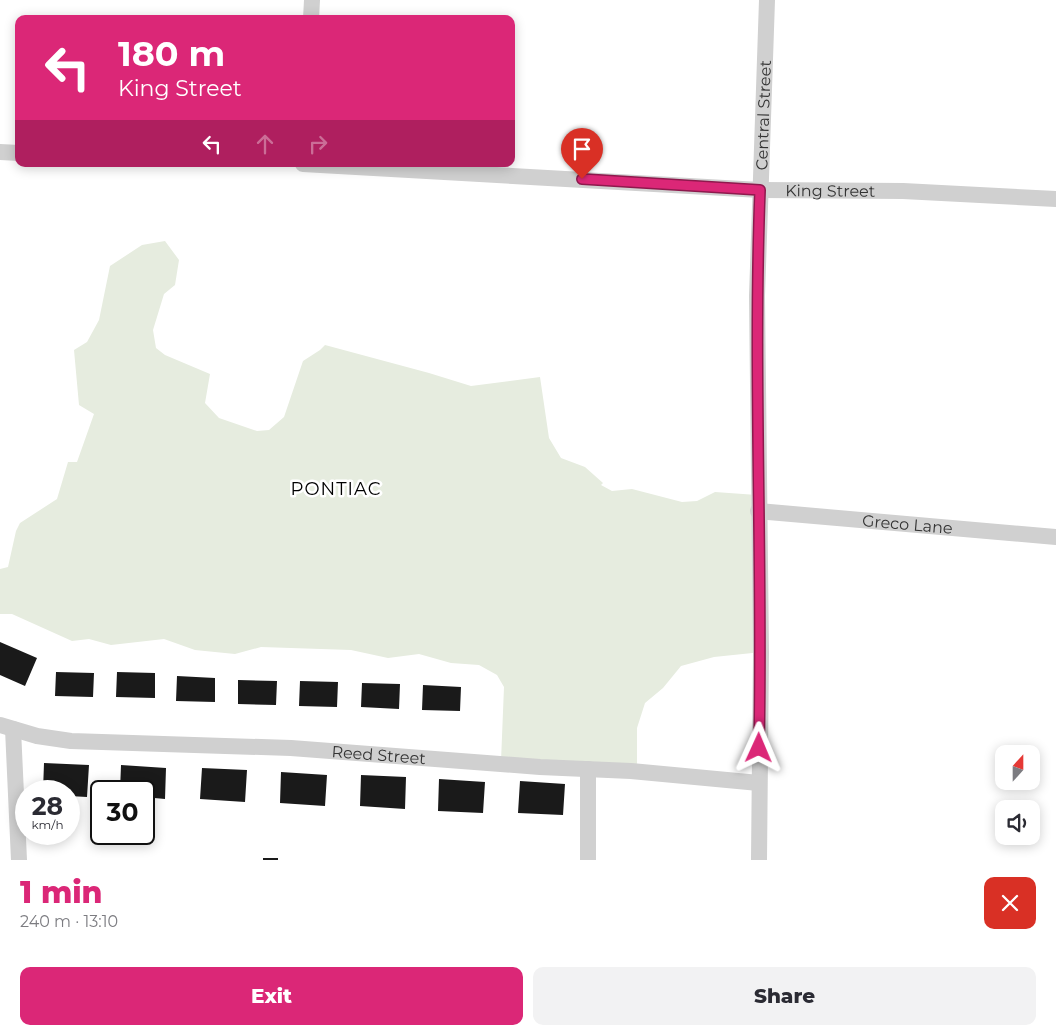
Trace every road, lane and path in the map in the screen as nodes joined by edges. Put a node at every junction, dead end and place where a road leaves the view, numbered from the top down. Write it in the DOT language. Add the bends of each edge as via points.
graph roads {
  1 [pos="312,0"];
  2 [pos="767,0"];
  3 [pos="311,15"];
  4 [pos="0,152"];
  5 [pos="15,153"];
  6 [pos="357,167"];
  7 [pos="760,190"];
  8 [pos="1056,199"];
  9 [pos="758,511"];
  10 [pos="1056,537"];
  11 [pos="6,727"];
  12 [pos="588,769"];
  13 [pos="759,783"];
  14 [pos="19,860"];
  15 [pos="588,860"];
  16 [pos="759,860"];
  1 -- 3 [label="street"];
  2 -- 7 [label="street, Central Street"];
  4 -- 5 [label="street"];
  6 -- 7 [label="street, King Street"];
  7 -- 8 [label="street, King Street" via="903,191"];
  7 -- 9 [label="street, Central Street"];
  9 -- 10 [label="street, Greco Lane"];
  9 -- 13 [label="street, Central Street"];
  11 -- 12 [label="street, Reed Street" via="71,742 291,748"];
  11 -- 14 [label="street"];
  12 -- 13 [label="street, Reed Street"];
  12 -- 15 [label="street"];
  13 -- 16 [label="street, Central Street"];
}
